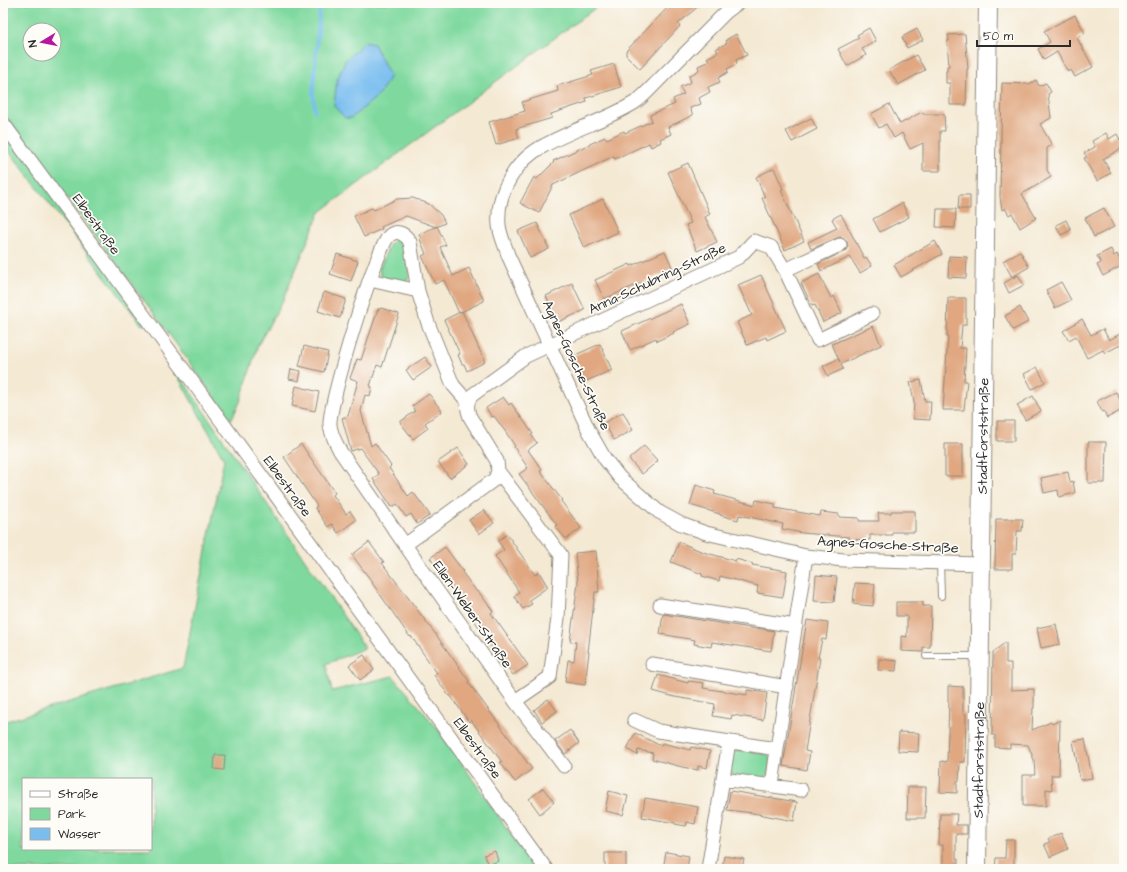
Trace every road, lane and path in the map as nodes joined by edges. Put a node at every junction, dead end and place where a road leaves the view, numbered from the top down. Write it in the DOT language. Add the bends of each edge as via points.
graph roads {
  1 [pos="738,3"];
  2 [pos="988,3"];
  3 [pos="3,122"];
  4 [pos="840,245"];
  5 [pos="785,270"];
  6 [pos="370,280"];
  7 [pos="418,291"];
  8 [pos="872,314"];
  9 [pos="550,346"];
  10 [pos="467,401"];
  11 [pos="498,471"];
  12 [pos="405,545"];
  13 [pos="806,556"];
  14 [pos="940,562"];
  15 [pos="980,564"];
  16 [pos="941,596"];
  17 [pos="660,605"];
  18 [pos="796,626"];
  19 [pos="926,656"];
  20 [pos="979,656"];
  21 [pos="652,664"];
  22 [pos="787,687"];
  23 [pos="515,702"];
  24 [pos="634,720"];
  25 [pos="729,742"];
  26 [pos="777,749"];
  27 [pos="564,766"];
  28 [pos="722,779"];
  29 [pos="772,786"];
  30 [pos="801,790"];
  31 [pos="546,869"];
  32 [pos="708,869"];
  33 [pos="977,869"];
  1 -- 9 [label="street, Agnes-Gosche-Straße" via="636,102 533,152 509,180 501,201 499,227 508,254"];
  2 -- 15 [label="main road, Stadtforststraße"];
  3 -- 31 [label="street, Elbestraße"];
  4 -- 5 [label="street"];
  5 -- 8 [label="street, Anna-Schubring-Straße" via="818,340"];
  5 -- 9 [label="street, Anna-Schubring-Straße" via="771,247 754,241 739,258"];
  6 -- 7 [label="street"];
  6 -- 7 [label="street, Ellen-Weber-Straße" via="389,235 394,232 401,233 410,242"];
  6 -- 12 [label="street, Ellen-Weber-Straße" via="342,367 330,425 340,451"];
  7 -- 10 [label="street, Ellen-Weber-Straße" via="453,385"];
  9 -- 10 [label="street" via="522,359"];
  9 -- 13 [label="street, Agnes-Gosche-Straße" via="605,459 620,478 659,512 706,533"];
  10 -- 11 [label="street, Ellen-Weber-Straße" via="470,417 497,461"];
  11 -- 12 [label="street" via="495,479"];
  11 -- 23 [label="street, Ellen-Weber-Straße" via="561,555 558,618 550,677"];
  12 -- 23 [label="street, Ellen-Weber-Straße"];
  13 -- 14 [label="street, Agnes-Gosche-Straße" via="844,560"];
  13 -- 18 [label="street"];
  14 -- 15 [label="street, Agnes-Gosche-Straße"];
  14 -- 16 [label="lane"];
  15 -- 20 [label="main road, Stadtforststraße"];
  17 -- 18 [label="street"];
  18 -- 22 [label="street"];
  19 -- 20 [label="lane"];
  20 -- 33 [label="main road, Stadtforststraße"];
  21 -- 22 [label="street"];
  22 -- 26 [label="street"];
  23 -- 27 [label="street, Ellen-Weber-Straße"];
  24 -- 25 [label="street" via="658,731"];
  25 -- 26 [label="street"];
  25 -- 28 [label="street"];
  26 -- 29 [label="street"];
  28 -- 29 [label="street"];
  28 -- 32 [label="street"];
  29 -- 30 [label="street"];
}
